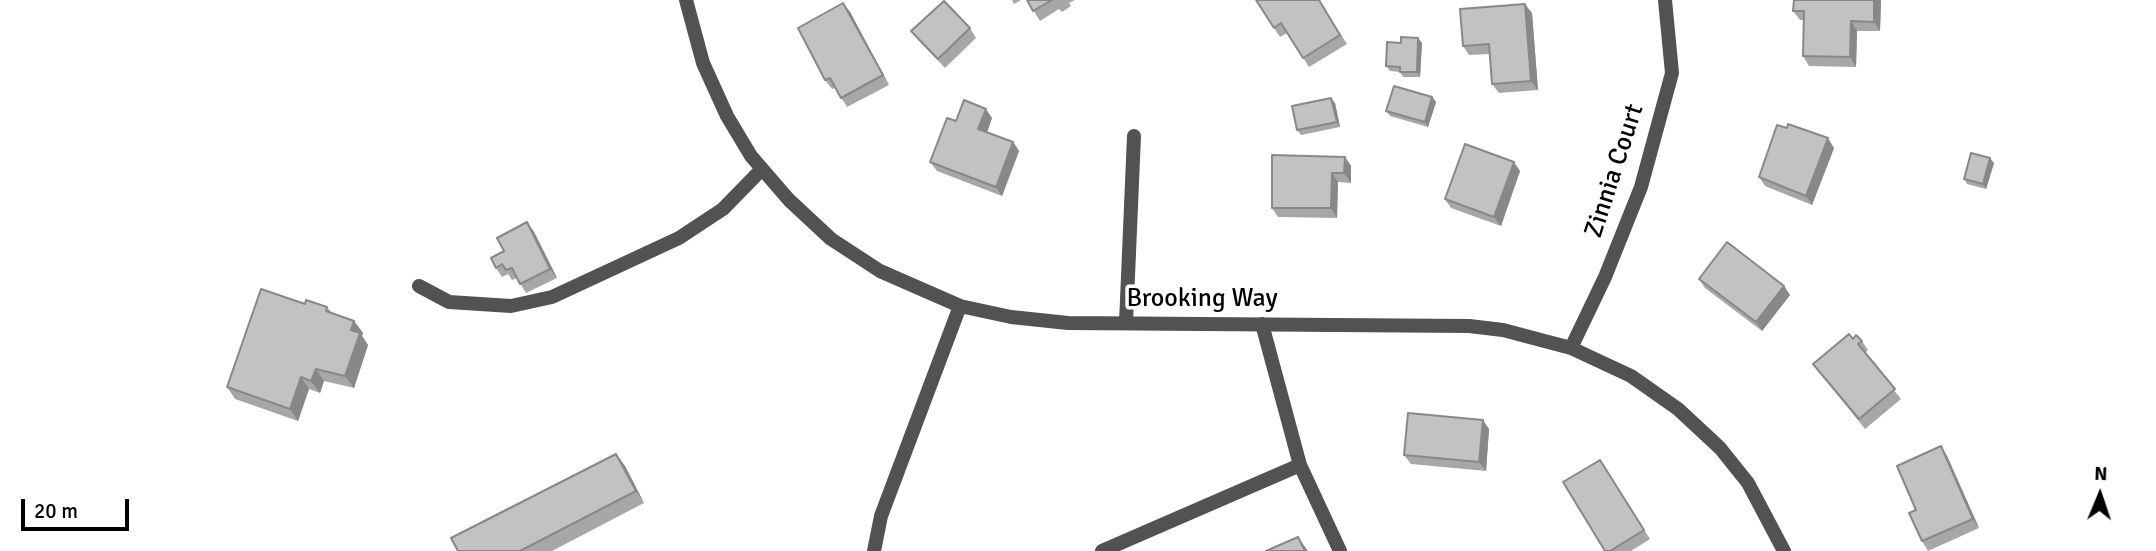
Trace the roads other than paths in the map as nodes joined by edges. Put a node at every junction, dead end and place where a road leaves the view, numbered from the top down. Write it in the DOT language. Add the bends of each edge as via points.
graph roads {
  1 [pos="686,0"];
  2 [pos="1665,0"];
  3 [pos="1134,136"];
  4 [pos="762,169"];
  5 [pos="419,286"];
  6 [pos="960,306"];
  7 [pos="1126,323"];
  8 [pos="1262,324"];
  9 [pos="1571,348"];
  10 [pos="1300,465"];
  11 [pos="874,551"];
  12 [pos="1102,551"];
  13 [pos="1339,551"];
  14 [pos="1784,551"];
  1 -- 4 [label="street, Brooking Way" via="704,63 727,116"];
  2 -- 9 [label="street, Zinnia Court" via="1672,73 1641,187"];
  3 -- 7 [label="street"];
  4 -- 5 [label="street" via="723,209 679,238 552,297 511,306 449,302"];
  4 -- 6 [label="street, Brooking Way" via="831,239 880,271"];
  6 -- 7 [label="street, Brooking Way" via="1011,317"];
  6 -- 11 [label="street" via="881,516"];
  7 -- 8 [label="street, Brooking Way"];
  8 -- 9 [label="street, Brooking Way" via="1469,326"];
  8 -- 10 [label="street"];
  9 -- 14 [label="street, Brooking Way" via="1631,376 1678,409 1720,448 1748,483"];
  10 -- 12 [label="street"];
  10 -- 13 [label="street"];
}
